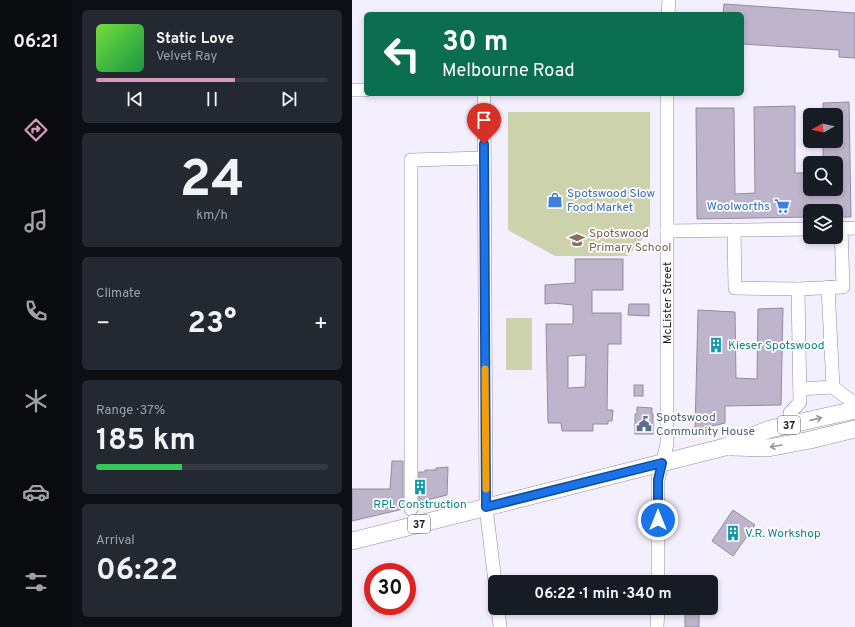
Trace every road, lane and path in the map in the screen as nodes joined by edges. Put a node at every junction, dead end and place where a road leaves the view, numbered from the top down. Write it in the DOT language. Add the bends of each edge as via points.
graph roads {
  1 [pos="669,0"];
  2 [pos="668,12"];
  3 [pos="352,90"];
  4 [pos="364,90"];
  5 [pos="484,96"];
  6 [pos="667,96"];
  7 [pos="484,158"];
  8 [pos="843,228"];
  9 [pos="855,228"];
  10 [pos="803,229"];
  11 [pos="734,230"];
  12 [pos="667,231"];
  13 [pos="840,244"];
  14 [pos="828,288"];
  15 [pos="798,289"];
  16 [pos="833,387"];
  17 [pos="800,389"];
  18 [pos="855,404"];
  19 [pos="855,410"];
  20 [pos="790,413"];
  21 [pos="855,429"];
  22 [pos="725,447"];
  23 [pos="662,463"];
  24 [pos="486,507"];
  25 [pos="411,509"];
  26 [pos="352,541"];
  27 [pos="494,575"];
  28 [pos="658,575"];
  29 [pos="499,615"];
  30 [pos="658,615"];
  31 [pos="500,627"];
  32 [pos="658,627"];
  1 -- 2 [label="street"];
  3 -- 4 [label="street"];
  5 -- 7 [label="street"];
  6 -- 12 [label="street, McLister Street"];
  7 -- 24 [label="street"];
  7 -- 25 [label="street" via="411,160"];
  8 -- 9 [label="street"];
  10 -- 11 [label="street"];
  11 -- 12 [label="street"];
  11 -- 15 [label="street" via="735,288"];
  12 -- 23 [label="street, McLister Street" via="667,444"];
  13 -- 14 [label="street" via="843,287"];
  14 -- 15 [label="street"];
  14 -- 16 [label="street"];
  15 -- 17 [label="street"];
  16 -- 17 [label="street"];
  16 -- 18 [label="street"];
  17 -- 20 [label="street" via="800,402"];
  22 -- 19 [label="main road, 37, one-way" via="770,430"];
  21 -- 22 [label="main road, 37, one-way" via="768,448"];
  22 -- 23 [label="main road, 37"];
  23 -- 24 [label="main road, 37"];
  23 -- 28 [label="street, McLister Street" via="658,480"];
  24 -- 26 [label="main road, 37"];
  24 -- 27 [label="street"];
  29 -- 31 [label="street"];
  30 -- 32 [label="street"];
}
